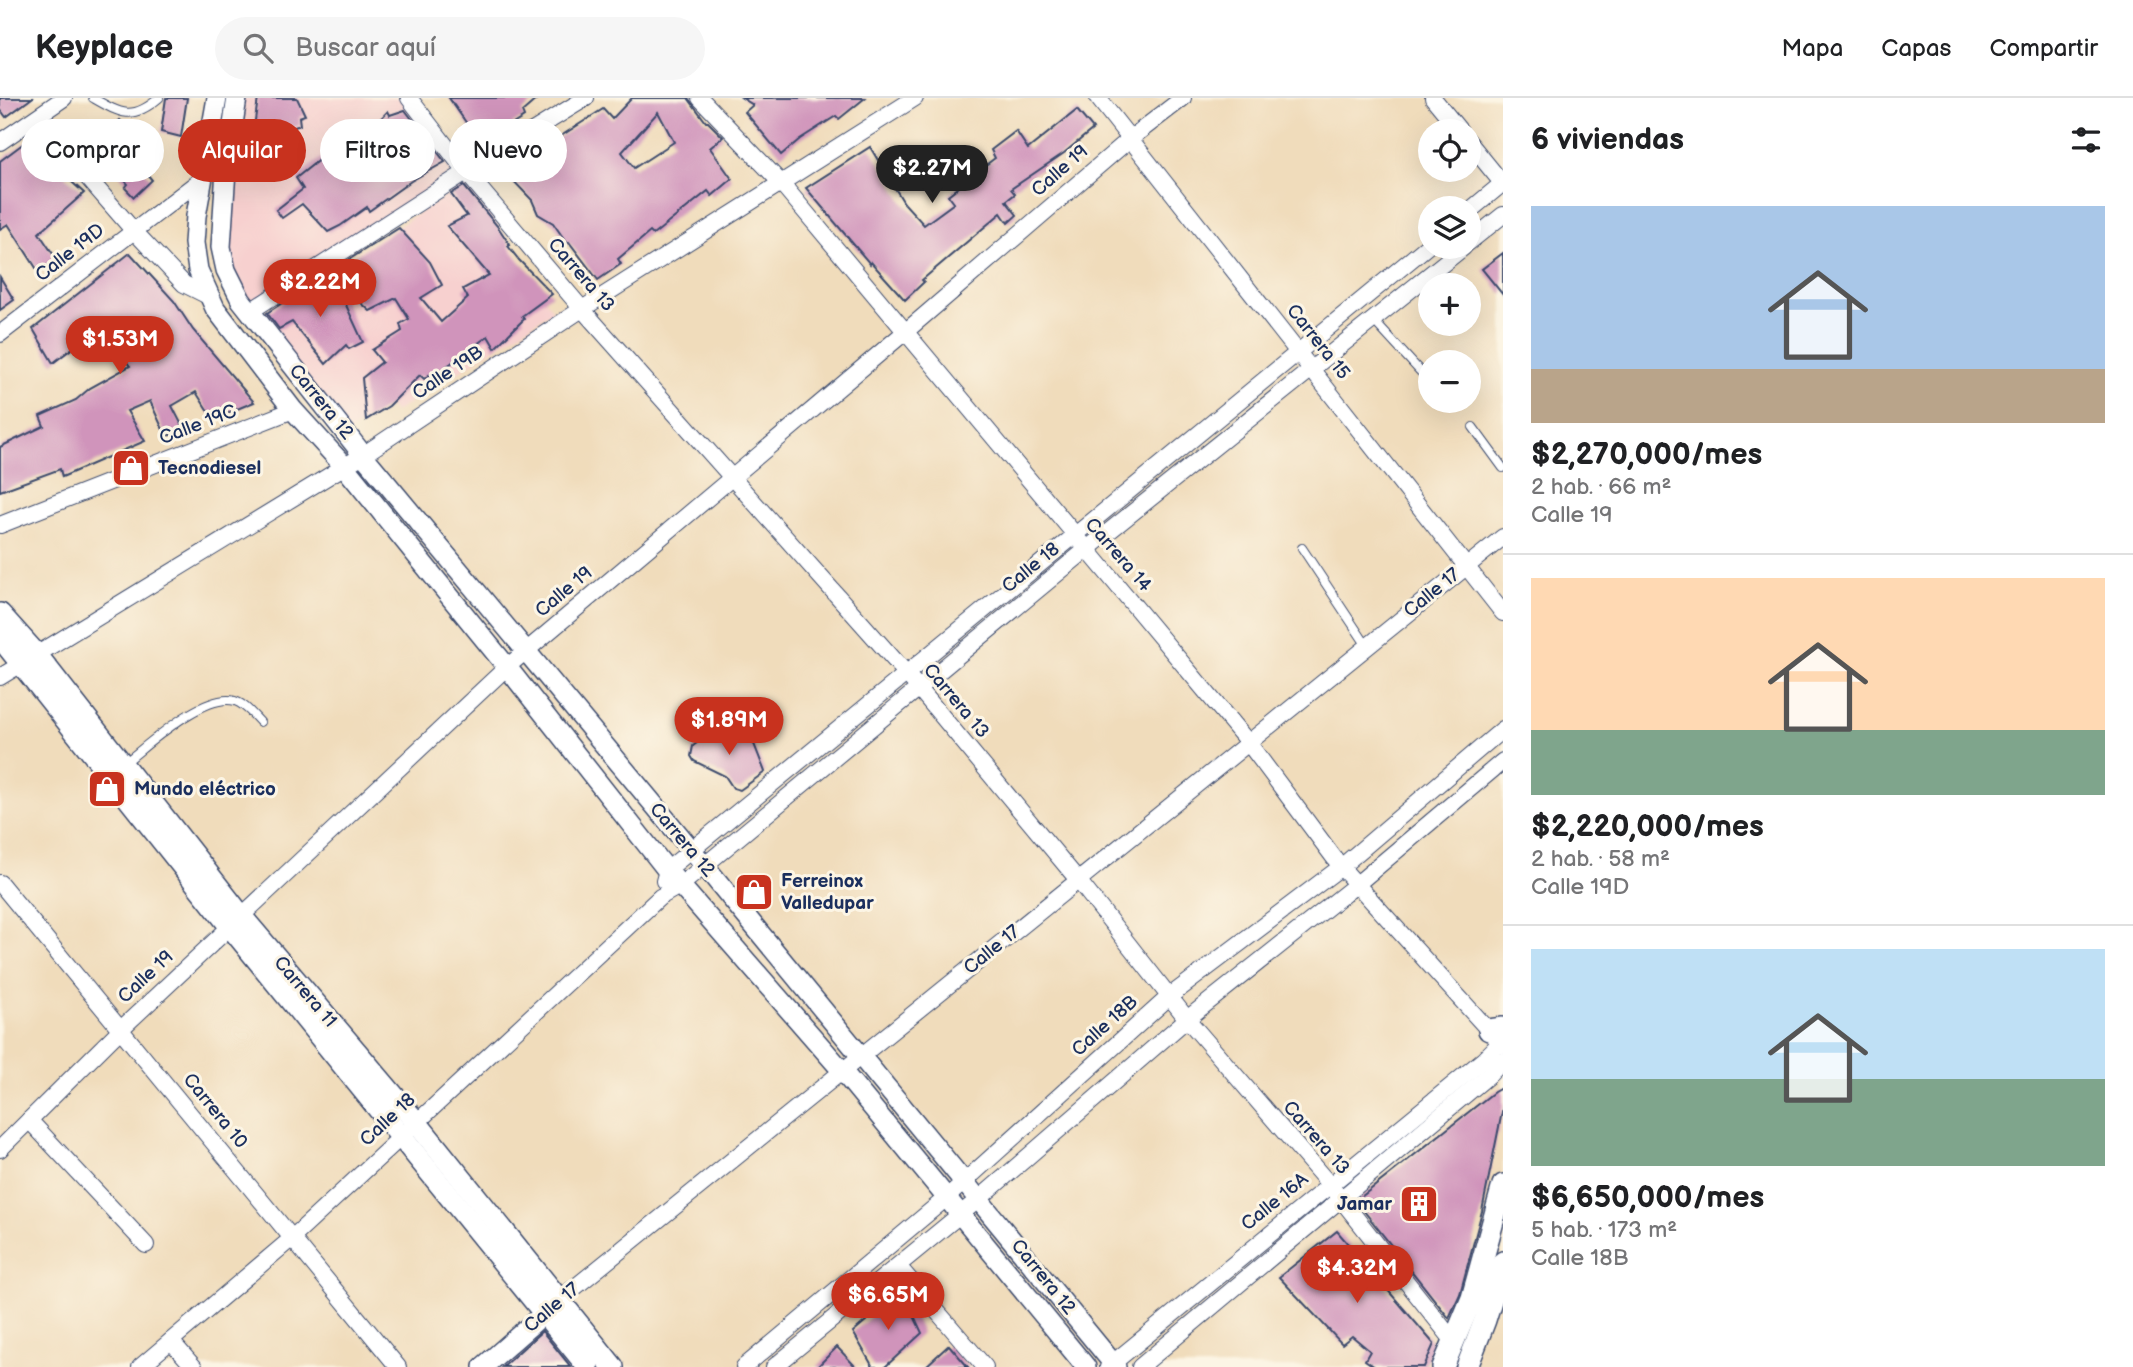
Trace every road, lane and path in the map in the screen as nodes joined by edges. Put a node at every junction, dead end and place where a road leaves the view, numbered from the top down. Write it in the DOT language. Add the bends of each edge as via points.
graph roads {
  1 [pos="64,98"];
  2 [pos="93,98"];
  3 [pos="159,98"];
  4 [pos="217,98"];
  5 [pos="237,98"];
  6 [pos="409,98"];
  7 [pos="586,98"];
  8 [pos="700,98"];
  9 [pos="915,98"];
  10 [pos="1098,98"];
  11 [pos="1182,98"];
  12 [pos="1437,99"];
  13 [pos="40,109"];
  14 [pos="213,119"];
  15 [pos="552,119"];
  16 [pos="1451,119"];
  17 [pos="1131,138"];
  18 [pos="0,142"];
  19 [pos="449,150"];
  20 [pos="1481,157"];
  21 [pos="198,182"];
  22 [pos="202,182"];
  23 [pos="450,182"];
  24 [pos="474,182"];
  25 [pos="782,184"];
  26 [pos="1503,184"];
  27 [pos="1481,202"];
  28 [pos="1503,215"];
  29 [pos="133,230"];
  30 [pos="1481,233"];
  31 [pos="1418,254"];
  32 [pos="1449,259"];
  33 [pos="208,296"];
  34 [pos="582,309"];
  35 [pos="249,312"];
  36 [pos="1373,320"];
  37 [pos="905,332"];
  38 [pos="0,334"];
  39 [pos="1299,352"];
  40 [pos="1312,369"];
  41 [pos="1418,369"];
  42 [pos="293,410"];
  43 [pos="1473,427"];
  44 [pos="363,455"];
  45 [pos="344,466"];
  46 [pos="1503,468"];
  47 [pos="731,478"];
  48 [pos="0,525"];
  49 [pos="1073,535"];
  50 [pos="1503,537"];
  51 [pos="1302,548"];
  52 [pos="1087,549"];
  53 [pos="1467,566"];
  54 [pos="1503,613"];
  55 [pos="0,614"];
  56 [pos="0,637"];
  57 [pos="1367,646"];
  58 [pos="525,652"];
  59 [pos="29,659"];
  60 [pos="507,667"];
  61 [pos="906,673"];
  62 [pos="0,677"];
  63 [pos="918,688"];
  64 [pos="260,722"];
  65 [pos="1503,729"];
  66 [pos="1247,741"];
  67 [pos="1503,761"];
  68 [pos="116,770"];
  69 [pos="690,850"];
  70 [pos="704,865"];
  71 [pos="1341,867"];
  72 [pos="667,870"];
  73 [pos="1078,880"];
  74 [pos="0,883"];
  75 [pos="1357,884"];
  76 [pos="681,885"];
  77 [pos="660,897"];
  78 [pos="236,921"];
  79 [pos="1170,996"];
  80 [pos="1187,1019"];
  81 [pos="121,1029"];
  82 [pos="1499,1037"];
  83 [pos="860,1058"];
  84 [pos="1503,1061"];
  85 [pos="844,1073"];
  86 [pos="29,1120"];
  87 [pos="409,1129"];
  88 [pos="0,1149"];
  89 [pos="963,1181"];
  90 [pos="1329,1184"];
  91 [pos="1341,1198"];
  92 [pos="1502,1198"];
  93 [pos="945,1199"];
  94 [pos="979,1199"];
  95 [pos="959,1215"];
  96 [pos="292,1238"];
  97 [pos="146,1245"];
  98 [pos="1503,1262"];
  99 [pos="898,1266"];
  100 [pos="552,1307"];
  101 [pos="171,1341"];
  102 [pos="1455,1343"];
  103 [pos="1112,1366"];
  104 [pos="140,1367"];
  105 [pos="194,1367"];
  106 [pos="398,1367"];
  107 [pos="483,1367"];
  108 [pos="588,1367"];
  109 [pos="613,1367"];
  110 [pos="744,1367"];
  111 [pos="774,1367"];
  112 [pos="985,1367"];
  113 [pos="1086,1367"];
  114 [pos="1140,1367"];
  115 [pos="1443,1367"];
  116 [pos="1467,1367"];
  1 -- 13 [label="street"];
  2 -- 3 [label="lane" via="131,114"];
  4 -- 14 [label="street, Carrera 12"];
  5 -- 35 [label="street, Carrera 12" via="221,247 230,281"];
  6 -- 19 [label="street, Carrera 13"];
  7 -- 15 [label="street"];
  8 -- 25 [label="street, Carrera 14"];
  9 -- 25 [label="street, Calle 19B"];
  10 -- 17 [label="street, Carrera 15"];
  11 -- 17 [label="street, Calle 19"];
  12 -- 16 [label="street"];
  13 -- 18 [label="street"];
  13 -- 29 [label="street"];
  17 -- 37 [label="street, Calle 19"];
  17 -- 39 [label="street, Carrera 15"];
  20 -- 26 [label="street"];
  21 -- 29 [label="street, Calle 19D"];
  22 -- 33 [label="street, Carrera 12" via="194,243"];
  23 -- 35 [label="street"];
  24 -- 34 [label="street, Carrera 13"];
  25 -- 34 [label="street, Calle 19B"];
  25 -- 37 [label="street, Carrera 14"];
  26 -- 27 [label="street"];
  28 -- 30 [label="street"];
  29 -- 33 [label="street" via="184,284"];
  29 -- 38 [label="street, Calle 19D"];
  31 -- 39 [label="street, Calle 18"];
  32 -- 36 [label="street, Calle 18"];
  33 -- 42 [label="street, Carrera 12"];
  34 -- 44 [label="street, Calle 19B"];
  34 -- 47 [label="street, Carrera 13"];
  35 -- 44 [label="street, Carrera 12"];
  36 -- 40 [label="street, Calle 18"];
  36 -- 41 [label="lane"];
  37 -- 47 [label="street, Calle 19"];
  37 -- 49 [label="street, Carrera 14"];
  39 -- 40 [label="street, Carrera 15"];
  39 -- 49 [label="street, Calle 18"];
  40 -- 52 [label="street, Calle 18"];
  40 -- 53 [label="street, Carrera 15"];
  42 -- 45 [label="street, Carrera 12"];
  42 -- 48 [label="street, Calle 19C"];
  43 -- 46 [label="lane"];
  44 -- 45 [label="street, Calle 19B"];
  44 -- 58 [label="street, Carrera 12"];
  45 -- 59 [label="street, Calle 19B"];
  45 -- 60 [label="street, Carrera 12"];
  47 -- 58 [label="street, Calle 19"];
  47 -- 61 [label="street, Carrera 13"];
  49 -- 52 [label="street, Carrera 14"];
  49 -- 61 [label="street, Calle 18"];
  50 -- 53 [label="street, Calle 17"];
  51 -- 57 [label="lane"];
  52 -- 63 [label="street, Calle 18"];
  52 -- 66 [label="street, Carrera 14"];
  53 -- 54 [label="street, Carrera 15"];
  53 -- 57 [label="street, Calle 17"];
  55 -- 59 [label="main road, Carrera 11"];
  56 -- 59 [label="main road, Carrera 11"];
  57 -- 66 [label="street, Calle 17"];
  58 -- 60 [label="street, Calle 19"];
  58 -- 69 [label="street, Carrera 12"];
  59 -- 62 [label="street, Calle 19B"];
  59 -- 68 [label="main road, Carrera 11"];
  60 -- 72 [label="street, Carrera 12"];
  60 -- 78 [label="street, Calle 19"];
  61 -- 63 [label="street, Carrera 13"];
  61 -- 69 [label="street, Calle 18"];
  63 -- 70 [label="street, Calle 18"];
  63 -- 73 [label="street, Carrera 13"];
  64 -- 68 [label="lane" via="240,703 218,701 187,716"];
  65 -- 71 [label="street, Calle 18B"];
  66 -- 71 [label="street, Carrera 14"];
  66 -- 73 [label="street, Calle 17"];
  67 -- 75 [label="street"];
  68 -- 78 [label="main road, Carrera 11"];
  69 -- 70 [label="street, Carrera 12"];
  69 -- 72 [label="street, Calle 18"];
  70 -- 76 [label="street, Calle 18"];
  70 -- 83 [label="street, Carrera 12"];
  71 -- 75 [label="street, Carrera 14"];
  71 -- 79 [label="street, Calle 18B"];
  72 -- 76 [label="street, Carrera 12"];
  72 -- 77 [label="street"];
  73 -- 79 [label="street, Carrera 13"];
  73 -- 83 [label="street, Calle 17"];
  74 -- 81 [label="street, Carrera 10"];
  75 -- 80 [label="street"];
  75 -- 82 [label="street, Carrera 14"];
  76 -- 77 [label="street, Calle 18"];
  76 -- 85 [label="street, Carrera 12"];
  77 -- 87 [label="street, Calle 18"];
  78 -- 81 [label="street, Calle 19"];
  78 -- 87 [label="main road, Carrera 11"];
  79 -- 80 [label="street, Carrera 13"];
  79 -- 89 [label="street, Calle 18B"];
  80 -- 90 [label="street, Carrera 13"];
  80 -- 94 [label="street"];
  81 -- 86 [label="street, Calle 19"];
  81 -- 96 [label="street, Carrera 10"];
  82 -- 90 [label="street, Calle 16A" via="1483,1060"];
  83 -- 85 [label="street, Calle 17"];
  83 -- 89 [label="street, Carrera 12"];
  84 -- 91 [label="street, Calle 16A"];
  85 -- 93 [label="street, Carrera 12"];
  85 -- 100 [label="street, Calle 17"];
  86 -- 88 [label="street, Calle 19"];
  86 -- 97 [label="street"];
  87 -- 96 [label="street, Calle 18"];
  87 -- 100 [label="main road, Carrera 11"];
  89 -- 93 [label="street, Calle 18B"];
  89 -- 94 [label="street, Carrera 12"];
  90 -- 91 [label="street, Carrera 13"];
  90 -- 103 [label="street, Calle 16A"];
  91 -- 102 [label="street, Carrera 13"];
  91 -- 114 [label="street, Calle 16A"];
  92 -- 102 [label="main road"];
  93 -- 95 [label="street, Carrera 12"];
  93 -- 110 [label="street, Calle 18B"];
  94 -- 95 [label="street"];
  94 -- 103 [label="street, Carrera 12"];
  95 -- 99 [label="street"];
  95 -- 113 [label="street, Carrera 12"];
  96 -- 101 [label="street, Calle 18"];
  96 -- 106 [label="street, Carrera 10"];
  98 -- 116 [label="main road"];
  99 -- 111 [label="street"];
  99 -- 112 [label="street"];
  100 -- 107 [label="street, Calle 17"];
  100 -- 108 [label="main road, Carrera 11"];
  100 -- 109 [label="main road, Carrera 11"];
  101 -- 104 [label="street, Calle 18"];
  101 -- 105 [label="street"];
  102 -- 115 [label="main road"];
}
